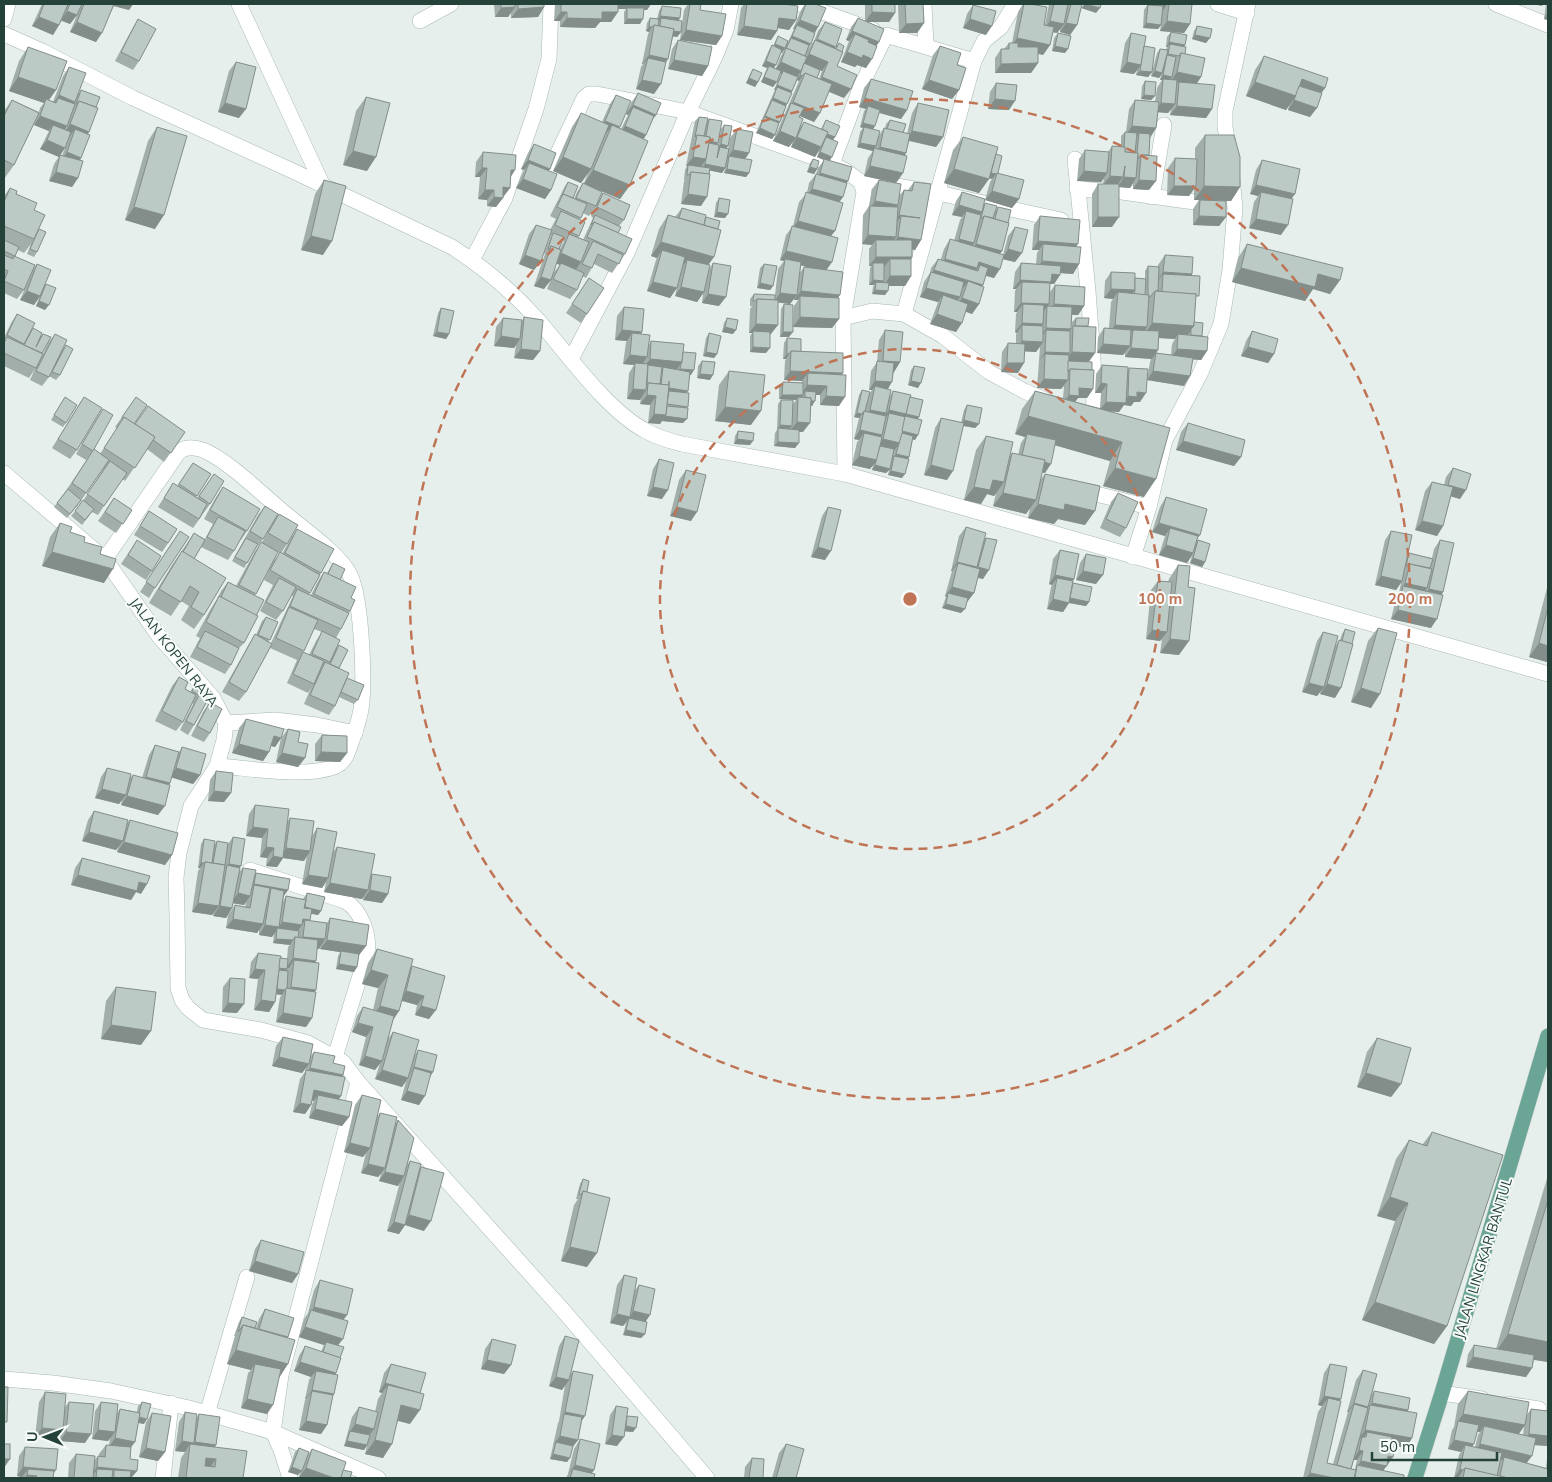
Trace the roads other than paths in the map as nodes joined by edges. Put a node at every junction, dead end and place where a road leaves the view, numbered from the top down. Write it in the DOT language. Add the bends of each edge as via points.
graph roads {
  1 [pos="8,4"];
  2 [pos="239,4"];
  3 [pos="451,4"];
  4 [pos="551,4"];
  5 [pos="731,4"];
  6 [pos="800,4"];
  7 [pos="924,4"];
  8 [pos="1015,4"];
  9 [pos="1218,4"];
  10 [pos="1496,4"];
  11 [pos="1248,8"];
  12 [pos="4,19"];
  13 [pos="420,21"];
  14 [pos="1548,25"];
  15 [pos="4,34"];
  16 [pos="886,35"];
  17 [pos="926,46"];
  18 [pos="974,61"];
  19 [pos="688,112"];
  20 [pos="1164,125"];
  21 [pos="1075,159"];
  22 [pos="832,164"];
  23 [pos="550,170"];
  24 [pos="861,182"];
  25 [pos="323,186"];
  26 [pos="1077,189"];
  27 [pos="938,193"];
  28 [pos="1152,196"];
  29 [pos="1235,208"];
  30 [pos="1082,225"];
  31 [pos="472,260"];
  32 [pos="904,314"];
  33 [pos="843,318"];
  34 [pos="571,359"];
  35 [pos="1064,408"];
  36 [pos="1112,425"];
  37 [pos="1147,435"];
  38 [pos="1165,440"];
  39 [pos="4,473"];
  40 [pos="845,474"];
  41 [pos="1070,487"];
  42 [pos="1149,507"];
  43 [pos="1133,557"];
  44 [pos="104,559"];
  45 [pos="1548,674"];
  46 [pos="226,723"];
  47 [pos="355,733"];
  48 [pos="217,766"];
  49 [pos="250,870"];
  50 [pos="1548,1036"];
  51 [pos="335,1057"];
  52 [pos="358,1082"];
  53 [pos="247,1277"];
  54 [pos="4,1379"];
  55 [pos="1442,1393"];
  56 [pos="171,1403"];
  57 [pos="1539,1409"];
  58 [pos="207,1414"];
  59 [pos="273,1432"];
  60 [pos="163,1478"];
  61 [pos="290,1478"];
  62 [pos="378,1478"];
  63 [pos="707,1478"];
  64 [pos="1415,1478"];
  1 -- 12 [label="street"];
  2 -- 25 [label="street"];
  3 -- 13 [label="street"];
  4 -- 31 [label="street" via="548,59 536,109 505,198"];
  5 -- 19 [label="street" via="720,45"];
  6 -- 16 [label="street"];
  7 -- 17 [label="street"];
  8 -- 18 [label="street" via="1001,27 984,41"];
  9 -- 11 [label="street"];
  10 -- 14 [label="street"];
  11 -- 29 [label="street" via="1225,111"];
  15 -- 25 [label="street"];
  16 -- 17 [label="street"];
  16 -- 22 [label="street" via="861,86"];
  17 -- 18 [label="street"];
  18 -- 27 [label="street"];
  19 -- 22 [label="street"];
  19 -- 23 [label="street" via="589,94 579,106"];
  19 -- 34 [label="street" via="627,253"];
  20 -- 28 [label="street"];
  21 -- 26 [label="street"];
  22 -- 24 [label="street"];
  24 -- 27 [label="street"];
  24 -- 33 [label="street" via="863,200"];
  25 -- 31 [label="street" via="430,236"];
  26 -- 28 [label="street"];
  26 -- 30 [label="street"];
  27 -- 30 [label="street"];
  27 -- 32 [label="street"];
  28 -- 29 [label="street"];
  29 -- 38 [label="street" via="1222,324"];
  30 -- 36 [label="street" via="1093,357 1087,417"];
  31 -- 34 [label="street" via="501,284"];
  32 -- 33 [label="street" via="872,311"];
  32 -- 35 [label="street" via="943,336 989,372"];
  33 -- 40 [label="street"];
  34 -- 40 [label="street" via="621,414 657,436 682,444"];
  37 -- 38 [label="street"];
  38 -- 42 [label="street"];
  39 -- 44 [label="street, JALAN KOPEN RAYA"];
  40 -- 43 [label="street"];
  41 -- 42 [label="street"];
  42 -- 43 [label="street"];
  43 -- 45 [label="street"];
  44 -- 46 [label="street, JALAN KOPEN RAYA" via="158,635 213,698"];
  44 -- 47 [label="street" via="180,451 198,448 219,460 329,550 349,572 359,618 362,661 362,704"];
  46 -- 47 [label="street" via="275,720"];
  46 -- 48 [label="street"];
  47 -- 48 [label="street" via="344,759 336,766 299,772"];
  48 -- 51 [label="street" via="191,806 179,853 176,877 178,988 182,1000 204,1020 298,1040"];
  49 -- 51 [label="street" via="344,900 358,914 368,937 367,953"];
  50 -- 55 [label="main road, JALAN LINGKAR BANTUL"];
  51 -- 52 [label="street" via="343,1062"];
  52 -- 59 [label="street" via="281,1375"];
  52 -- 63 [label="street" via="561,1308"];
  53 -- 58 [label="street"];
  54 -- 56 [label="street" via="111,1391"];
  55 -- 57 [label="street"];
  55 -- 64 [label="main road, JALAN LINGKAR BANTUL"];
  56 -- 58 [label="street"];
  56 -- 60 [label="street"];
  58 -- 59 [label="street"];
  59 -- 61 [label="street"];
  59 -- 62 [label="street"];
}
